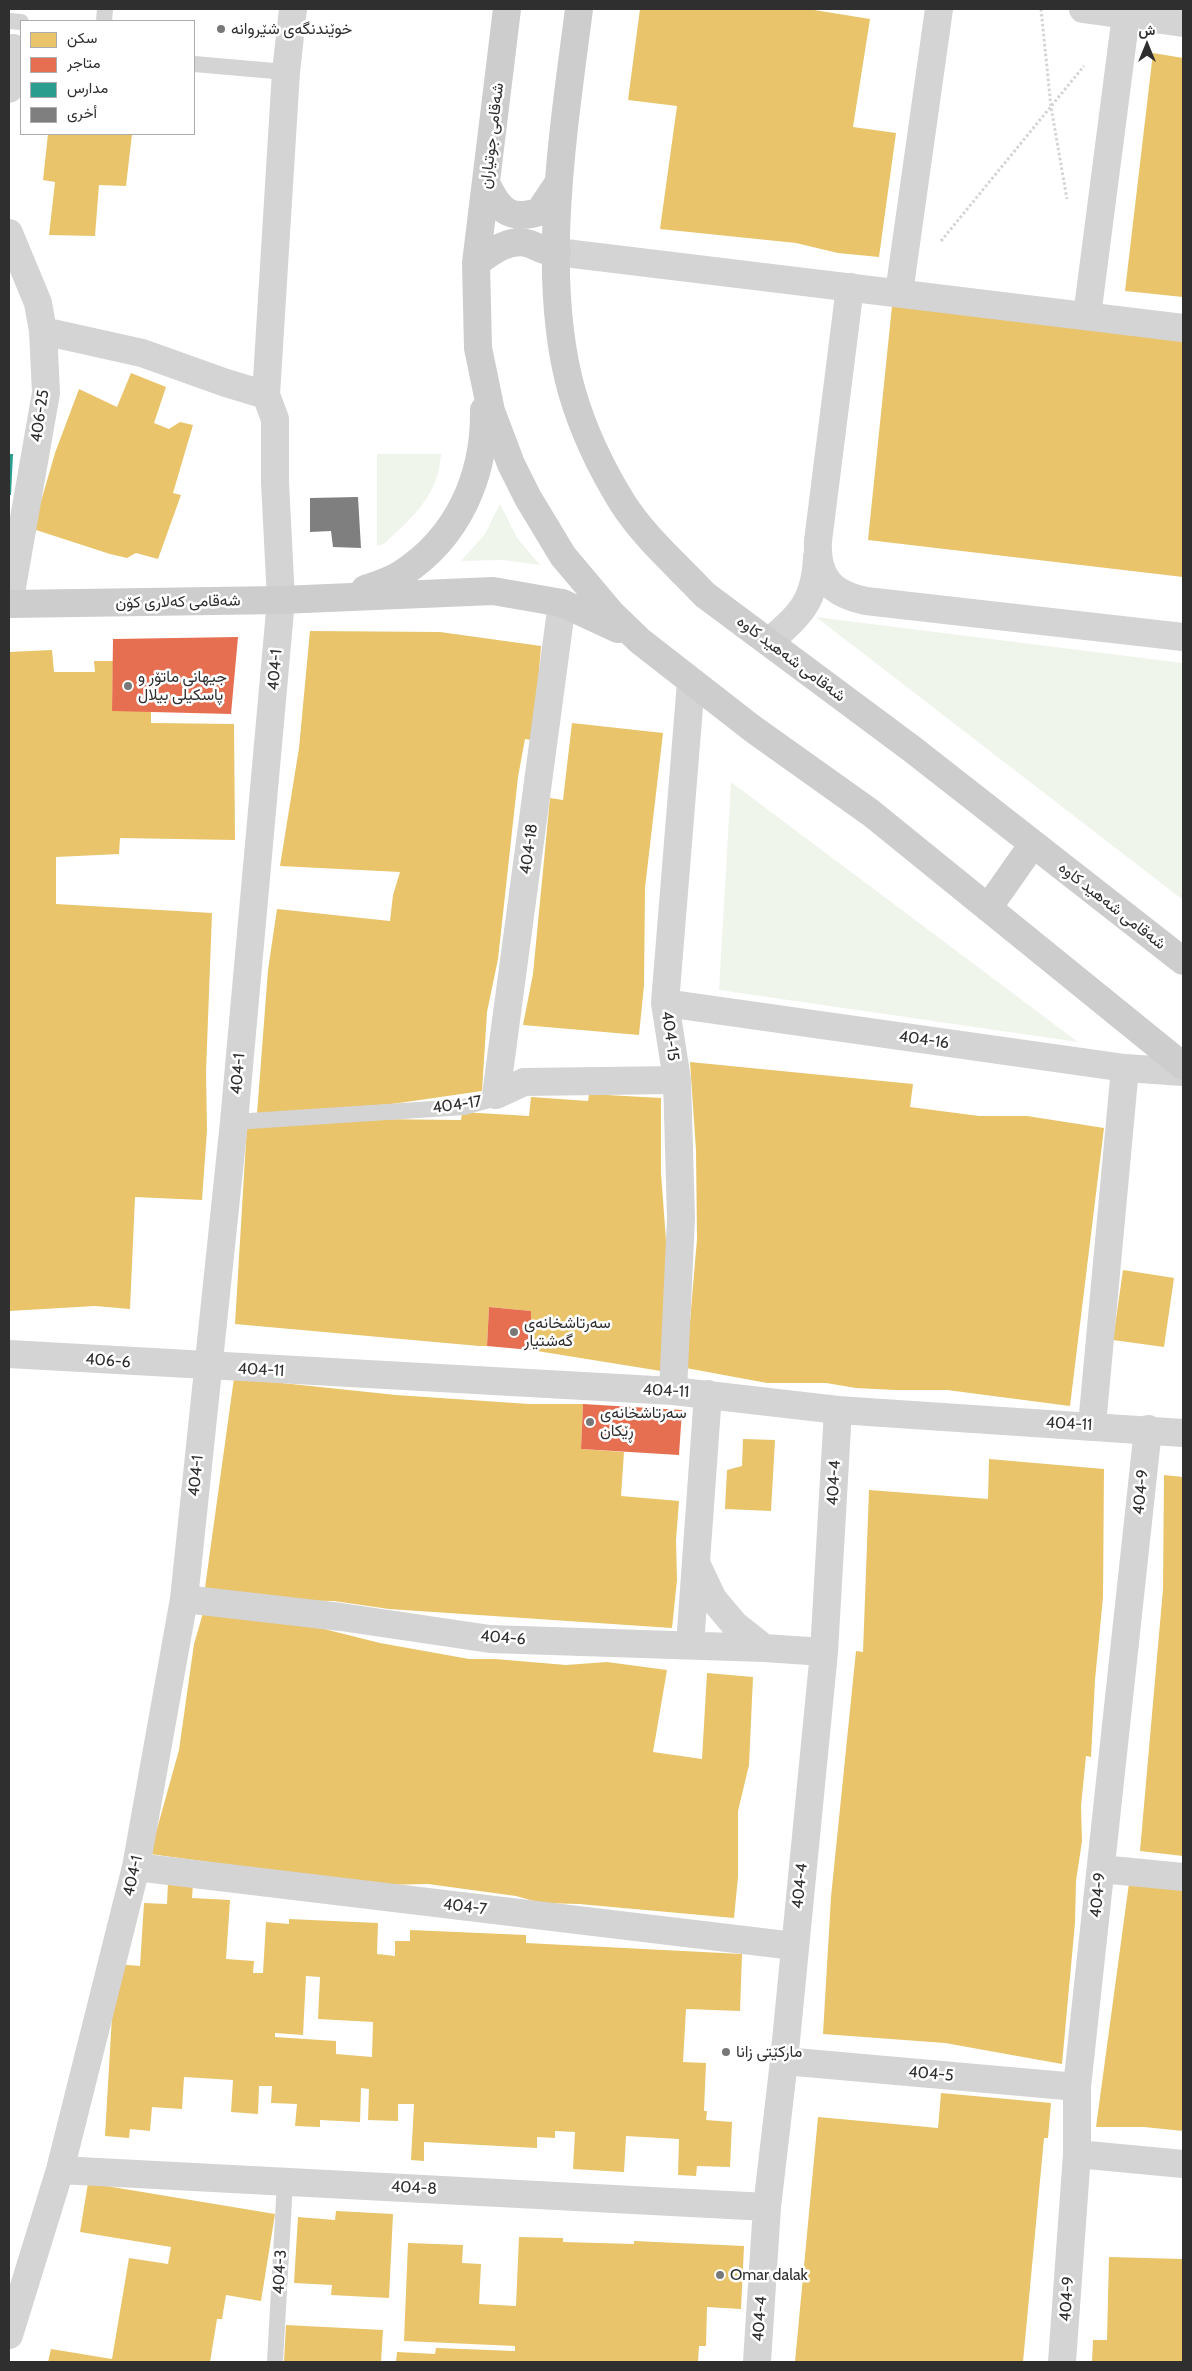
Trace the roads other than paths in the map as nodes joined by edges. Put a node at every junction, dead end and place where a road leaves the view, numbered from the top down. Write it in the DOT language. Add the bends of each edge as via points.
graph roads {
  1 [pos="292,9"];
  2 [pos="507,9"];
  3 [pos="579,9"];
  4 [pos="939,9"];
  5 [pos="1083,9"];
  6 [pos="1126,15"];
  7 [pos="1183,23"];
  8 [pos="14,48"];
  9 [pos="195,64"];
  10 [pos="286,72"];
  11 [pos="9,89"];
  12 [pos="560,181"];
  13 [pos="486,184"];
  14 [pos="9,233"];
  15 [pos="557,252"];
  16 [pos="476,263"];
  17 [pos="850,287"];
  18 [pos="898,293"];
  19 [pos="1087,316"];
  20 [pos="1183,328"];
  21 [pos="43,331"];
  22 [pos="484,385"];
  23 [pos="266,395"];
  24 [pos="817,553"];
  25 [pos="348,596"];
  26 [pos="281,600"];
  27 [pos="562,603"];
  28 [pos="9,604"];
  29 [pos="1183,637"];
  30 [pos="640,641"];
  31 [pos="770,642"];
  32 [pos="691,682"];
  33 [pos="1033,844"];
  34 [pos="988,908"];
  35 [pos="1183,961"];
  36 [pos="665,1003"];
  37 [pos="1183,1066"];
  38 [pos="1125,1068"];
  39 [pos="1183,1072"];
  40 [pos="677,1080"];
  41 [pos="496,1095"];
  42 [pos="234,1122"];
  43 [pos="9,1354"];
  44 [pos="207,1367"];
  45 [pos="672,1391"];
  46 [pos="708,1394"];
  47 [pos="838,1410"];
  48 [pos="1092,1425"];
  49 [pos="1148,1429"];
  50 [pos="1183,1433"];
  51 [pos="695,1562"];
  52 [pos="184,1600"];
  53 [pos="690,1645"];
  54 [pos="764,1648"];
  55 [pos="824,1652"];
  56 [pos="136,1867"];
  57 [pos="1101,1869"];
  58 [pos="1183,1877"];
  59 [pos="794,1946"];
  60 [pos="784,2060"];
  61 [pos="1077,2087"];
  62 [pos="1077,2154"];
  63 [pos="1183,2164"];
  64 [pos="60,2170"];
  65 [pos="285,2182"];
  66 [pos="767,2208"];
  67 [pos="9,2335"];
  68 [pos="275,2362"];
  69 [pos="757,2362"];
  70 [pos="1062,2362"];
  1 -- 10 [label="street"];
  2 -- 13 [label="main road, شەقامی جوتیاران"];
  3 -- 12 [label="main road"];
  4 -- 18 [label="street"];
  5 -- 6 [label="street"];
  6 -- 7 [label="street"];
  6 -- 19 [label="street"];
  8 -- 11 [label="street"];
  9 -- 10 [label="lane"];
  10 -- 23 [label="street"];
  12 -- 13 [label="main road" via="539,212 522,217 507,212 494,200"];
  12 -- 15 [label="main road"];
  13 -- 16 [label="main road, شەقامی جوتیاران"];
  14 -- 21 [label="street, 406-25" via="38,303"];
  15 -- 16 [label="main road" via="518,242 492,251"];
  15 -- 17 [label="street"];
  15 -- 31 [label="main road, شەقامی شەهید کاوە" via="563,352 572,392 602,466 623,503 674,565 705,594"];
  16 -- 22 [label="main road" via="478,348"];
  17 -- 18 [label="street"];
  17 -- 24 [label="street"];
  18 -- 19 [label="street"];
  19 -- 20 [label="street"];
  21 -- 23 [label="street" via="142,353"];
  21 -- 28 [label="street, 406-25" via="46,393"];
  22 -- 25 [label="main road" via="485,437 482,453 472,487 455,521 431,550 407,570"];
  22 -- 30 [label="main road" via="511,464 543,523 583,582"];
  23 -- 26 [label="street, 404-1" via="275,419"];
  24 -- 29 [label="street" via="824,578 837,591 854,599"];
  24 -- 31 [label="street" via="816,578 810,599"];
  25 -- 26 [label="main road, شەقامی کەلاری کۆن"];
  25 -- 27 [label="main road, شەقامی کەلاری کۆن" via="493,592"];
  26 -- 28 [label="main road, شەقامی کەلاری کۆن"];
  26 -- 42 [label="street, 404-1"];
  27 -- 30 [label="main road, شەقامی کەلاری کۆن"];
  27 -- 41 [label="street, 404-18"];
  30 -- 32 [label="main road"];
  31 -- 33 [label="main road, شەقامی شەهید کاوە"];
  32 -- 34 [label="main road" via="871,813"];
  32 -- 36 [label="street, 404-15"];
  33 -- 34 [label="main road"];
  33 -- 35 [label="main road, شەقامی شەهید کاوە"];
  34 -- 37 [label="main road"];
  36 -- 38 [label="street, 404-16"];
  36 -- 40 [label="street, 404-15"];
  38 -- 39 [label="street, 404-16"];
  38 -- 48 [label="street"];
  40 -- 41 [label="street, 404-17" via="524,1082"];
  40 -- 45 [label="street, 404-15" via="681,1218"];
  41 -- 42 [label="lane, 404-17" via="464,1107"];
  42 -- 44 [label="street, 404-1"];
  43 -- 44 [label="street, 406-6"];
  44 -- 45 [label="street, 404-11"];
  44 -- 52 [label="street, 404-1"];
  45 -- 46 [label="street, 404-11"];
  46 -- 47 [label="street, 404-11"];
  46 -- 51 [label="street"];
  47 -- 48 [label="street, 404-11"];
  47 -- 55 [label="street, 404-4"];
  48 -- 49 [label="street, 404-11"];
  49 -- 50 [label="street, 404-11"];
  49 -- 57 [label="street, 404-9"];
  51 -- 53 [label="street"];
  51 -- 54 [label="street" via="713,1599 735,1625"];
  52 -- 53 [label="street, 404-6" via="341,1617 490,1639"];
  52 -- 56 [label="street, 404-1"];
  53 -- 54 [label="street, 404-6"];
  54 -- 55 [label="street, 404-6"];
  55 -- 59 [label="street, 404-4"];
  56 -- 59 [label="street, 404-7"];
  56 -- 64 [label="street, 404-1"];
  57 -- 58 [label="street"];
  57 -- 61 [label="street, 404-9"];
  59 -- 60 [label="street, 404-4"];
  60 -- 61 [label="street, 404-5"];
  60 -- 66 [label="street, 404-4"];
  61 -- 62 [label="street, 404-9"];
  62 -- 63 [label="street"];
  62 -- 70 [label="street, 404-9"];
  64 -- 65 [label="street, 404-8"];
  64 -- 67 [label="street, 404-1"];
  65 -- 66 [label="street, 404-8"];
  65 -- 68 [label="lane, 404-3"];
  66 -- 69 [label="street, 404-4"];
}
